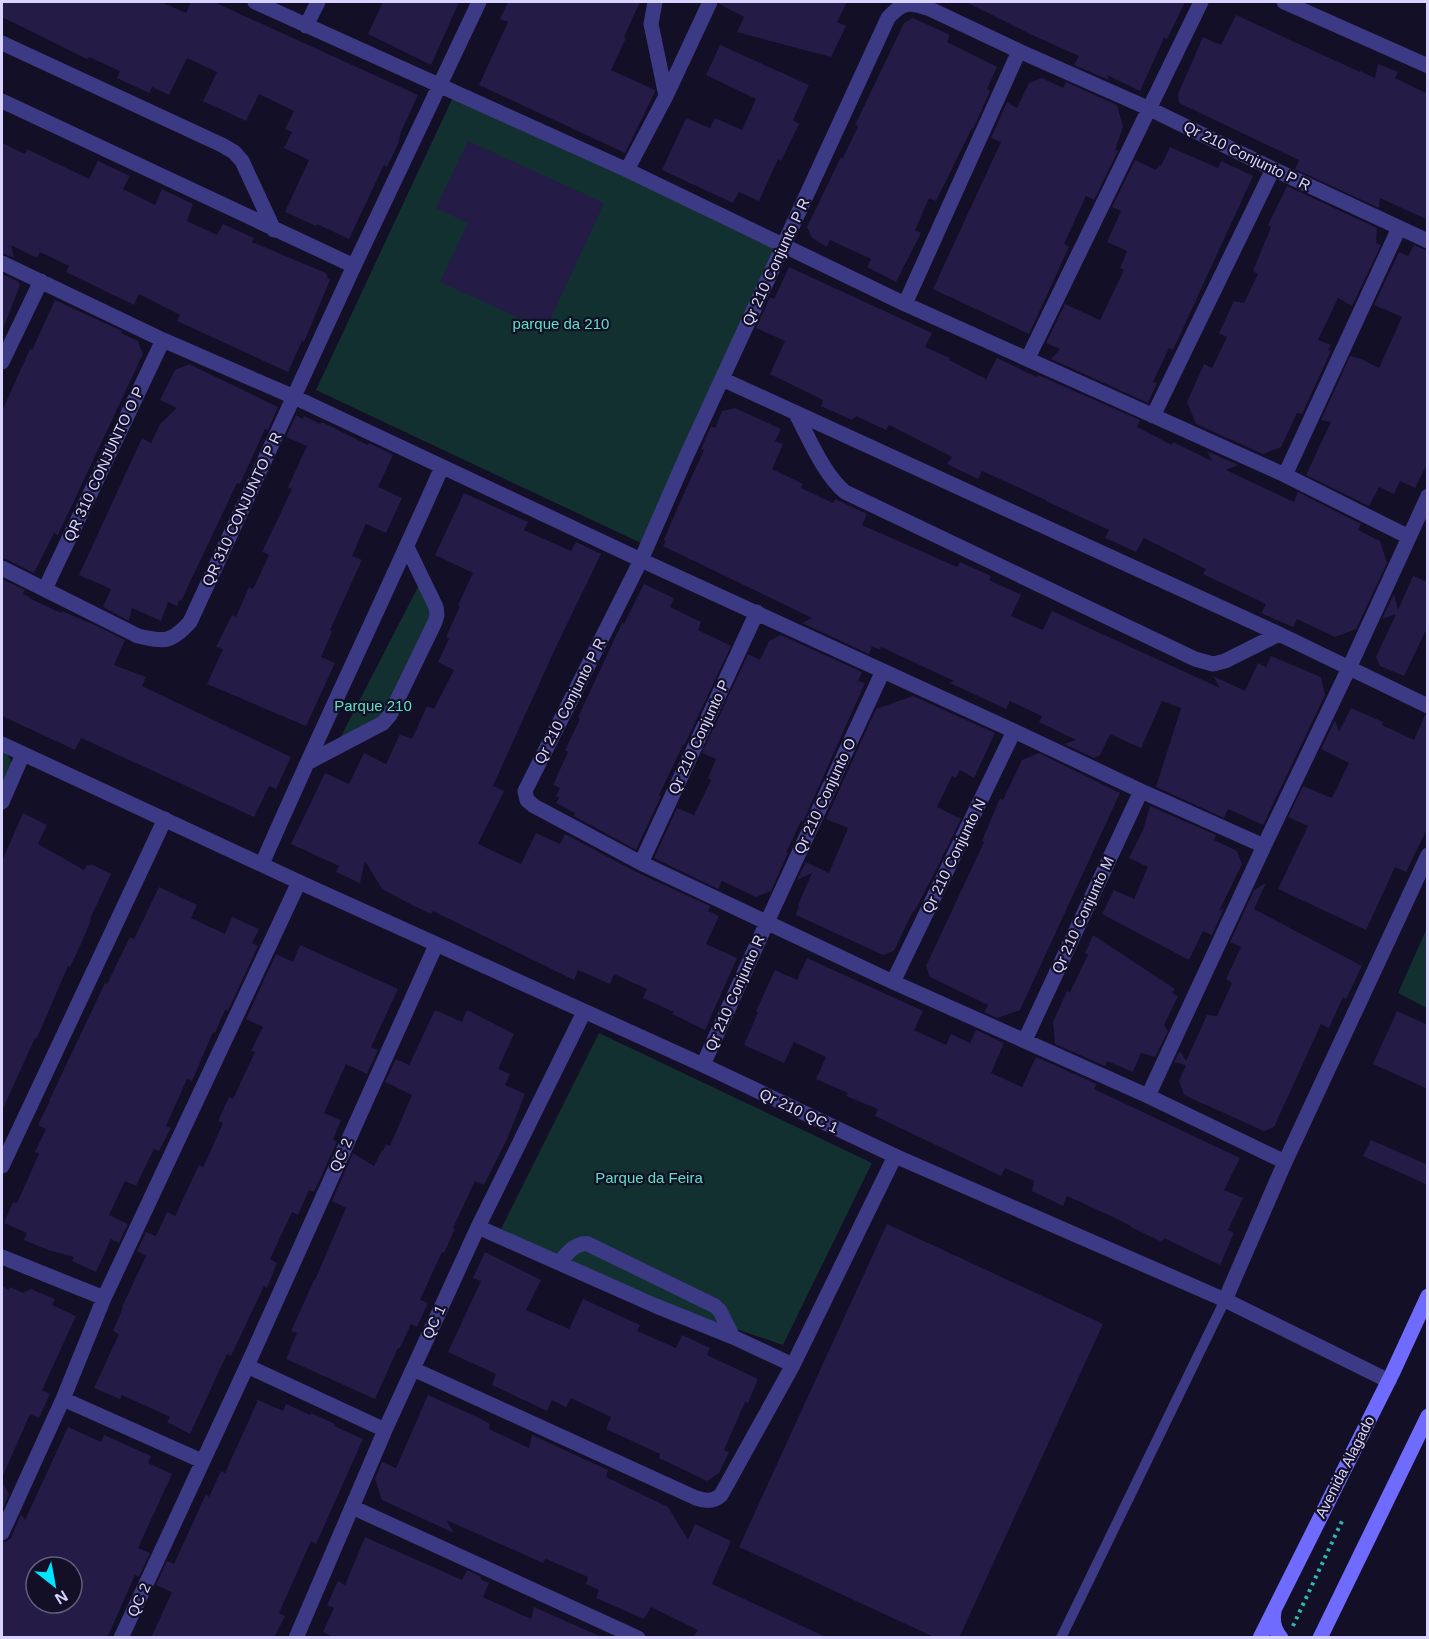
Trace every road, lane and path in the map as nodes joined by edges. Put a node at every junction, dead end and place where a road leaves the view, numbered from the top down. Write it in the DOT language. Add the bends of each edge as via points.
graph roads {
  1 [pos="255,2"];
  2 [pos="318,2"];
  3 [pos="479,2"];
  4 [pos="655,2"];
  5 [pos="710,2"];
  6 [pos="1201,2"];
  7 [pos="1284,2"];
  8 [pos="306,26"];
  9 [pos="2,43"];
  10 [pos="1019,51"];
  11 [pos="1428,66"];
  12 [pos="441,84"];
  13 [pos="666,96"];
  14 [pos="2,101"];
  15 [pos="1150,109"];
  16 [pos="1273,169"];
  17 [pos="627,170"];
  18 [pos="1399,228"];
  19 [pos="274,230"];
  20 [pos="1428,241"];
  21 [pos="784,245"];
  22 [pos="2,263"];
  23 [pos="354,266"];
  24 [pos="41,281"];
  25 [pos="905,304"];
  26 [pos="163,340"];
  27 [pos="1028,358"];
  28 [pos="2,362"];
  29 [pos="722,379"];
  30 [pos="294,397"];
  31 [pos="796,414"];
  32 [pos="1153,416"];
  33 [pos="442,468"];
  34 [pos="1286,475"];
  35 [pos="1428,496"];
  36 [pos="1409,537"];
  37 [pos="407,547"];
  38 [pos="641,560"];
  39 [pos="2,568"];
  40 [pos="45,589"];
  41 [pos="757,612"];
  42 [pos="1279,634"];
  43 [pos="1349,668"];
  44 [pos="882,671"];
  45 [pos="1428,706"];
  46 [pos="1014,731"];
  47 [pos="2,744"];
  48 [pos="23,754"];
  49 [pos="306,763"];
  50 [pos="1141,791"];
  51 [pos="2,802"];
  52 [pos="165,819"];
  53 [pos="1264,846"];
  54 [pos="1428,855"];
  55 [pos="641,862"];
  56 [pos="262,864"];
  57 [pos="299,882"];
  58 [pos="767,922"];
  59 [pos="436,945"];
  60 [pos="893,982"];
  61 [pos="584,1012"];
  62 [pos="1025,1040"];
  63 [pos="703,1065"];
  64 [pos="1148,1096"];
  65 [pos="5,1149"];
  66 [pos="895,1156"];
  67 [pos="1285,1162"];
  68 [pos="2,1166"];
  69 [pos="478,1227"];
  70 [pos="2,1257"];
  71 [pos="559,1263"];
  72 [pos="1428,1296"];
  73 [pos="104,1298"];
  74 [pos="1225,1300"];
  75 [pos="733,1337"];
  76 [pos="793,1365"];
  77 [pos="247,1366"];
  78 [pos="413,1369"];
  79 [pos="1389,1381"];
  80 [pos="63,1399"];
  81 [pos="1428,1416"];
  82 [pos="385,1430"];
  83 [pos="202,1461"];
  84 [pos="352,1507"];
  85 [pos="2,1533"];
  86 [pos="1274,1609"];
  87 [pos="121,1638"];
  88 [pos="296,1638"];
  89 [pos="638,1638"];
  90 [pos="1060,1638"];
  91 [pos="1260,1638"];
  92 [pos="1281,1638"];
  93 [pos="1320,1638"];
  1 -- 8 [label="street"];
  2 -- 8 [label="street"];
  3 -- 12 [label="street, QR 310 CONJUNTO P R"];
  4 -- 13 [label="street" via="651,24"];
  5 -- 13 [label="street"];
  6 -- 15 [label="street"];
  7 -- 11 [label="street"];
  8 -- 12 [label="street"];
  9 -- 19 [label="street" via="234,153 242,161"];
  10 -- 15 [label="street, Qr 210 Conjunto P R"];
  10 -- 21 [label="street, Qr 210 Conjunto P R" via="917,4 900,6 888,18"];
  10 -- 25 [label="street"];
  12 -- 17 [label="street"];
  12 -- 23 [label="street, QR 310 CONJUNTO P R"];
  13 -- 17 [label="street"];
  14 -- 19 [label="street"];
  15 -- 16 [label="street, Qr 210 Conjunto P R"];
  15 -- 27 [label="street"];
  16 -- 18 [label="street, Qr 210 Conjunto P R"];
  16 -- 32 [label="street"];
  17 -- 21 [label="street"];
  18 -- 20 [label="street, Qr 210 Conjunto P R"];
  18 -- 34 [label="street"];
  19 -- 23 [label="street"];
  21 -- 25 [label="street"];
  21 -- 29 [label="street, Qr 210 Conjunto P R"];
  22 -- 24 [label="street"];
  23 -- 30 [label="street, QR 310 CONJUNTO P R"];
  24 -- 26 [label="street"];
  24 -- 28 [label="street"];
  25 -- 27 [label="street"];
  26 -- 30 [label="street"];
  26 -- 40 [label="street, QR 310 CONJUNTO O P"];
  27 -- 32 [label="street"];
  29 -- 31 [label="street"];
  29 -- 38 [label="street, Qr 210 Conjunto P R"];
  30 -- 33 [label="street"];
  30 -- 40 [label="street, QR 310 CONJUNTO P R" via="190,622 178,635 157,640 138,636"];
  31 -- 42 [label="street"];
  31 -- 42 [label="street" via="819,457 845,492 1195,659 1213,664 1225,662"];
  32 -- 34 [label="street"];
  33 -- 37 [label="street"];
  33 -- 38 [label="street"];
  34 -- 36 [label="street"];
  35 -- 36 [label="street"];
  36 -- 43 [label="street"];
  37 -- 49 [label="street"];
  37 -- 49 [label="street" via="436,607 435,622 383,723"];
  38 -- 41 [label="street"];
  38 -- 55 [label="street, Qr 210 Conjunto P R" via="525,791 534,806"];
  39 -- 40 [label="street"];
  41 -- 44 [label="street"];
  41 -- 55 [label="street, Qr 210 Conjunto P"];
  42 -- 43 [label="street"];
  43 -- 45 [label="street"];
  43 -- 53 [label="street"];
  44 -- 46 [label="street"];
  44 -- 58 [label="street, Qr 210 Conjunto O"];
  46 -- 50 [label="street"];
  46 -- 60 [label="street, Qr 210 Conjunto N"];
  47 -- 48 [label="street, Qr 210 QC 1"];
  48 -- 51 [label="street"];
  48 -- 52 [label="street, Qr 210 QC 1"];
  49 -- 56 [label="street"];
  50 -- 53 [label="street"];
  50 -- 62 [label="street, Qr 210 Conjunto M"];
  52 -- 56 [label="street, Qr 210 QC 1"];
  52 -- 65 [label="street"];
  53 -- 64 [label="street"];
  54 -- 67 [label="street"];
  55 -- 58 [label="street, Qr 210 Conjunto P R"];
  56 -- 57 [label="street, Qr 210 QC 1"];
  57 -- 59 [label="street, Qr 210 QC 1"];
  57 -- 73 [label="street"];
  58 -- 60 [label="street, Qr 210 Conjunto P R"];
  58 -- 63 [label="street, Qr 210 Conjunto R"];
  59 -- 61 [label="street, Qr 210 QC 1"];
  59 -- 77 [label="street, QC 2"];
  60 -- 62 [label="street, Qr 210 Conjunto P R"];
  61 -- 63 [label="street, Qr 210 QC 1"];
  61 -- 69 [label="street, QC 1"];
  62 -- 64 [label="street, Qr 210 Conjunto P R"];
  63 -- 66 [label="street, Qr 210 QC 1"];
  64 -- 67 [label="street, Qr 210 Conjunto P R"];
  65 -- 68 [label="street"];
  66 -- 74 [label="street, Qr 210 QC 1"];
  66 -- 76 [label="street"];
  67 -- 74 [label="street"];
  69 -- 71 [label="street"];
  69 -- 78 [label="street, QC 1"];
  70 -- 73 [label="street"];
  71 -- 75 [label="street"];
  71 -- 75 [label="street" via="577,1245 588,1244 715,1306"];
  72 -- 79 [label="main road, Avenida Alagado"];
  73 -- 80 [label="street"];
  74 -- 79 [label="street, Qr 210 QC 1"];
  74 -- 90 [label="lane"];
  75 -- 76 [label="street"];
  76 -- 78 [label="street" via="721,1495 710,1501"];
  77 -- 82 [label="street"];
  77 -- 83 [label="street, QC 2"];
  78 -- 82 [label="street, QC 1"];
  79 -- 86 [label="main road, Avenida Alagado"];
  80 -- 83 [label="street"];
  80 -- 85 [label="street"];
  81 -- 93 [label="main road"];
  82 -- 84 [label="street, QC 1"];
  83 -- 87 [label="street, QC 2"];
  84 -- 88 [label="street, QC 1"];
  84 -- 89 [label="street"];
  86 -- 91 [label="main road, Avenida Alagado"];
  86 -- 92 [label="main road" via="1274,1628"];
}
